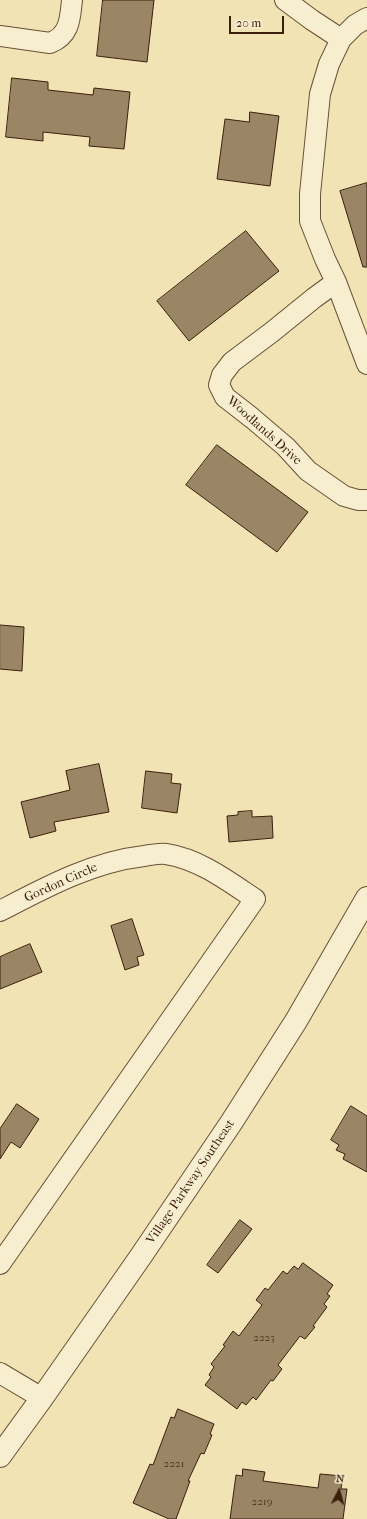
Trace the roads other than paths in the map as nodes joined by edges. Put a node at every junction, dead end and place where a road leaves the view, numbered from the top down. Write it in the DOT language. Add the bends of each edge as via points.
graph roads {
  1 [pos="72,0"];
  2 [pos="286,0"];
  3 [pos="367,18"];
  4 [pos="0,36"];
  5 [pos="341,38"];
  6 [pos="336,282"];
  7 [pos="367,364"];
  8 [pos="367,500"];
  9 [pos="367,898"];
  10 [pos="0,912"];
  11 [pos="0,1264"];
  12 [pos="0,1373"];
  13 [pos="42,1398"];
  14 [pos="0,1456"];
  1 -- 4 [label="street" via="69,23 57,40 50,43"];
  2 -- 5 [label="street"];
  3 -- 5 [label="street"];
  5 -- 6 [label="street" via="329,64 320,94 310,194 310,221"];
  6 -- 7 [label="street"];
  6 -- 8 [label="street, Woodlands Drive" via="232,362 222,375 219,385 225,397 286,447 308,471 344,496"];
  9 -- 13 [label="street, Village Parkway Southeast" via="296,1021 231,1123"];
  10 -- 11 [label="street, Gordon Circle" via="77,873 123,858 165,853 195,862 255,899"];
  12 -- 13 [label="street"];
  13 -- 14 [label="street, Village Parkway Southeast"];
}
